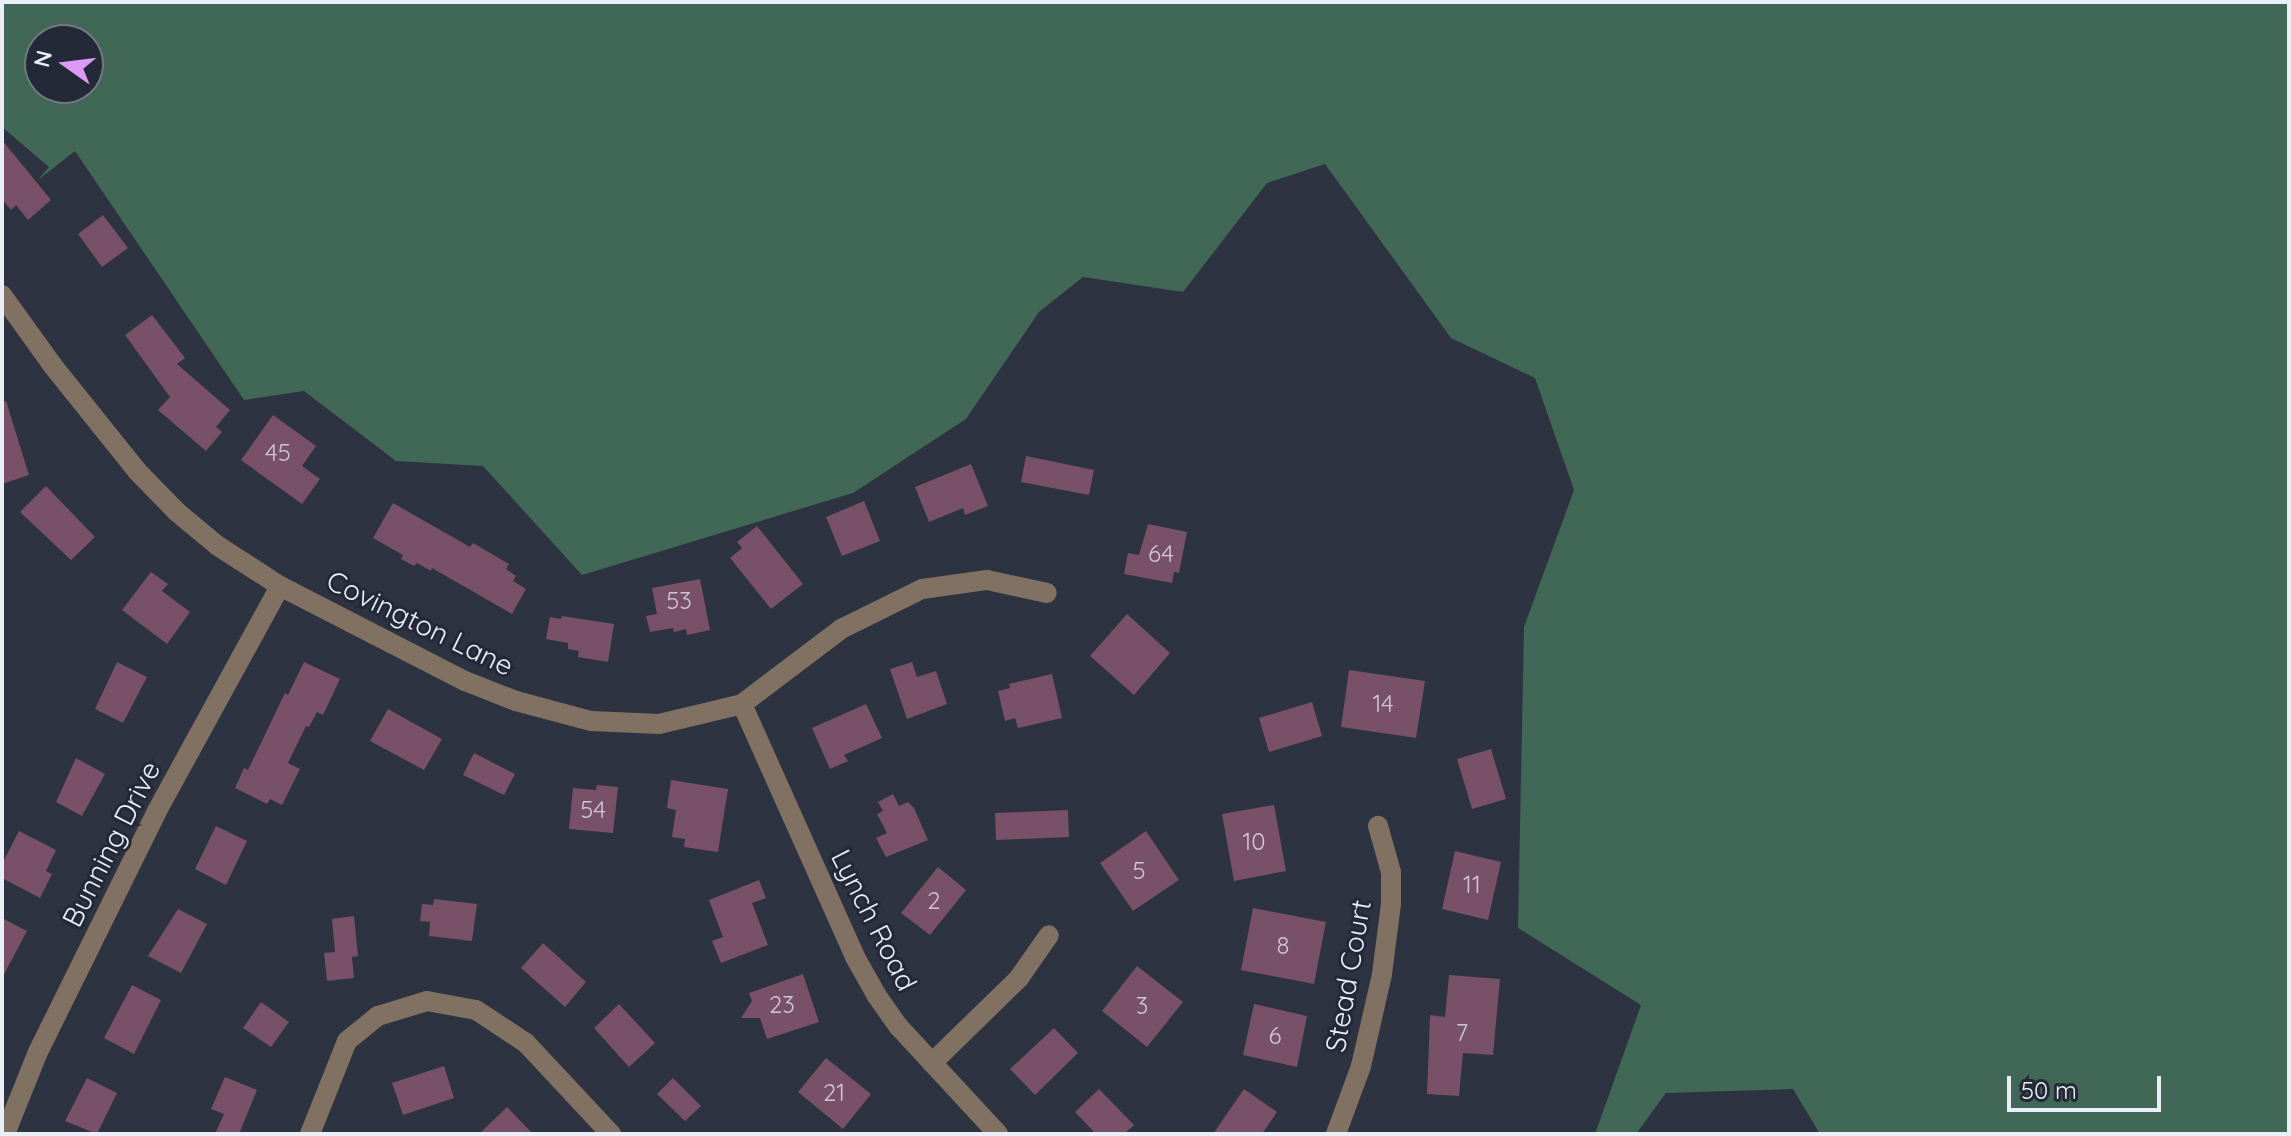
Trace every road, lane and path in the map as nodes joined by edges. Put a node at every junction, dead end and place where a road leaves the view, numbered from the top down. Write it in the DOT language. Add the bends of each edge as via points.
graph roads {
  1 [pos="2,295"];
  2 [pos="280,586"];
  3 [pos="1047,593"];
  4 [pos="742,704"];
  5 [pos="1378,826"];
  6 [pos="1049,935"];
  7 [pos="932,1063"];
  8 [pos="5,1134"];
  9 [pos="310,1134"];
  10 [pos="611,1134"];
  11 [pos="998,1134"];
  12 [pos="1336,1134"];
  1 -- 2 [label="street, Covington Lane" via="53,366 167,502 218,546"];
  2 -- 4 [label="street, Covington Lane" via="465,681 591,721 659,724"];
  2 -- 8 [label="street, Bunning Drive" via="157,811 38,1052"];
  3 -- 4 [label="street, Covington Lane" via="987,580 922,589 841,629"];
  4 -- 7 [label="street, Lynch Road" via="855,957 899,1027"];
  5 -- 12 [label="street, Stead Court" via="1391,872 1382,974 1361,1066"];
  6 -- 7 [label="street" via="1019,978"];
  7 -- 11 [label="street, Lynch Road"];
  9 -- 10 [label="street" via="347,1041 378,1016 427,1001 476,1010 526,1043"];
}
